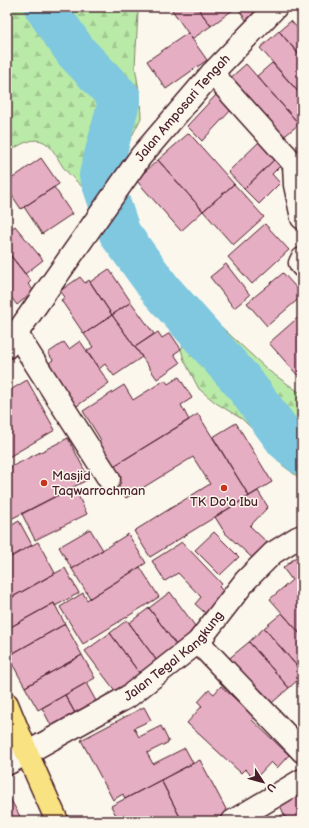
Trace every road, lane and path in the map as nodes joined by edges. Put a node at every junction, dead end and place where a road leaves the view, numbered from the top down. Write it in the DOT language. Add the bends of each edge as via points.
graph roads {
  1 [pos="276,7"];
  2 [pos="212,73"];
  3 [pos="302,218"];
  4 [pos="302,259"];
  5 [pos="302,266"];
  6 [pos="12,340"];
  7 [pos="109,479"];
  8 [pos="300,539"];
  9 [pos="198,642"];
  10 [pos="7,704"];
  11 [pos="302,751"];
  12 [pos="26,754"];
  13 [pos="7,764"];
  14 [pos="302,780"];
  15 [pos="57,821"];
  16 [pos="232,821"];
  1 -- 2 [label="street, Jalan Amposari Tengah"];
  2 -- 3 [label="street" via="294,164 295,185"];
  2 -- 6 [label="street, Jalan Amposari Tengah" via="141,156"];
  4 -- 5 [label="street"];
  6 -- 7 [label="street"];
  8 -- 9 [label="street, Jalan Tegal Kangkung" via="273,553 246,580"];
  9 -- 11 [label="street"];
  9 -- 12 [label="street, Jalan Tegal Kangkung" via="129,696"];
  10 -- 12 [label="main road"];
  12 -- 13 [label="street, Jalan Tegal Kangkung"];
  12 -- 15 [label="main road"];
  14 -- 16 [label="street"];
}
